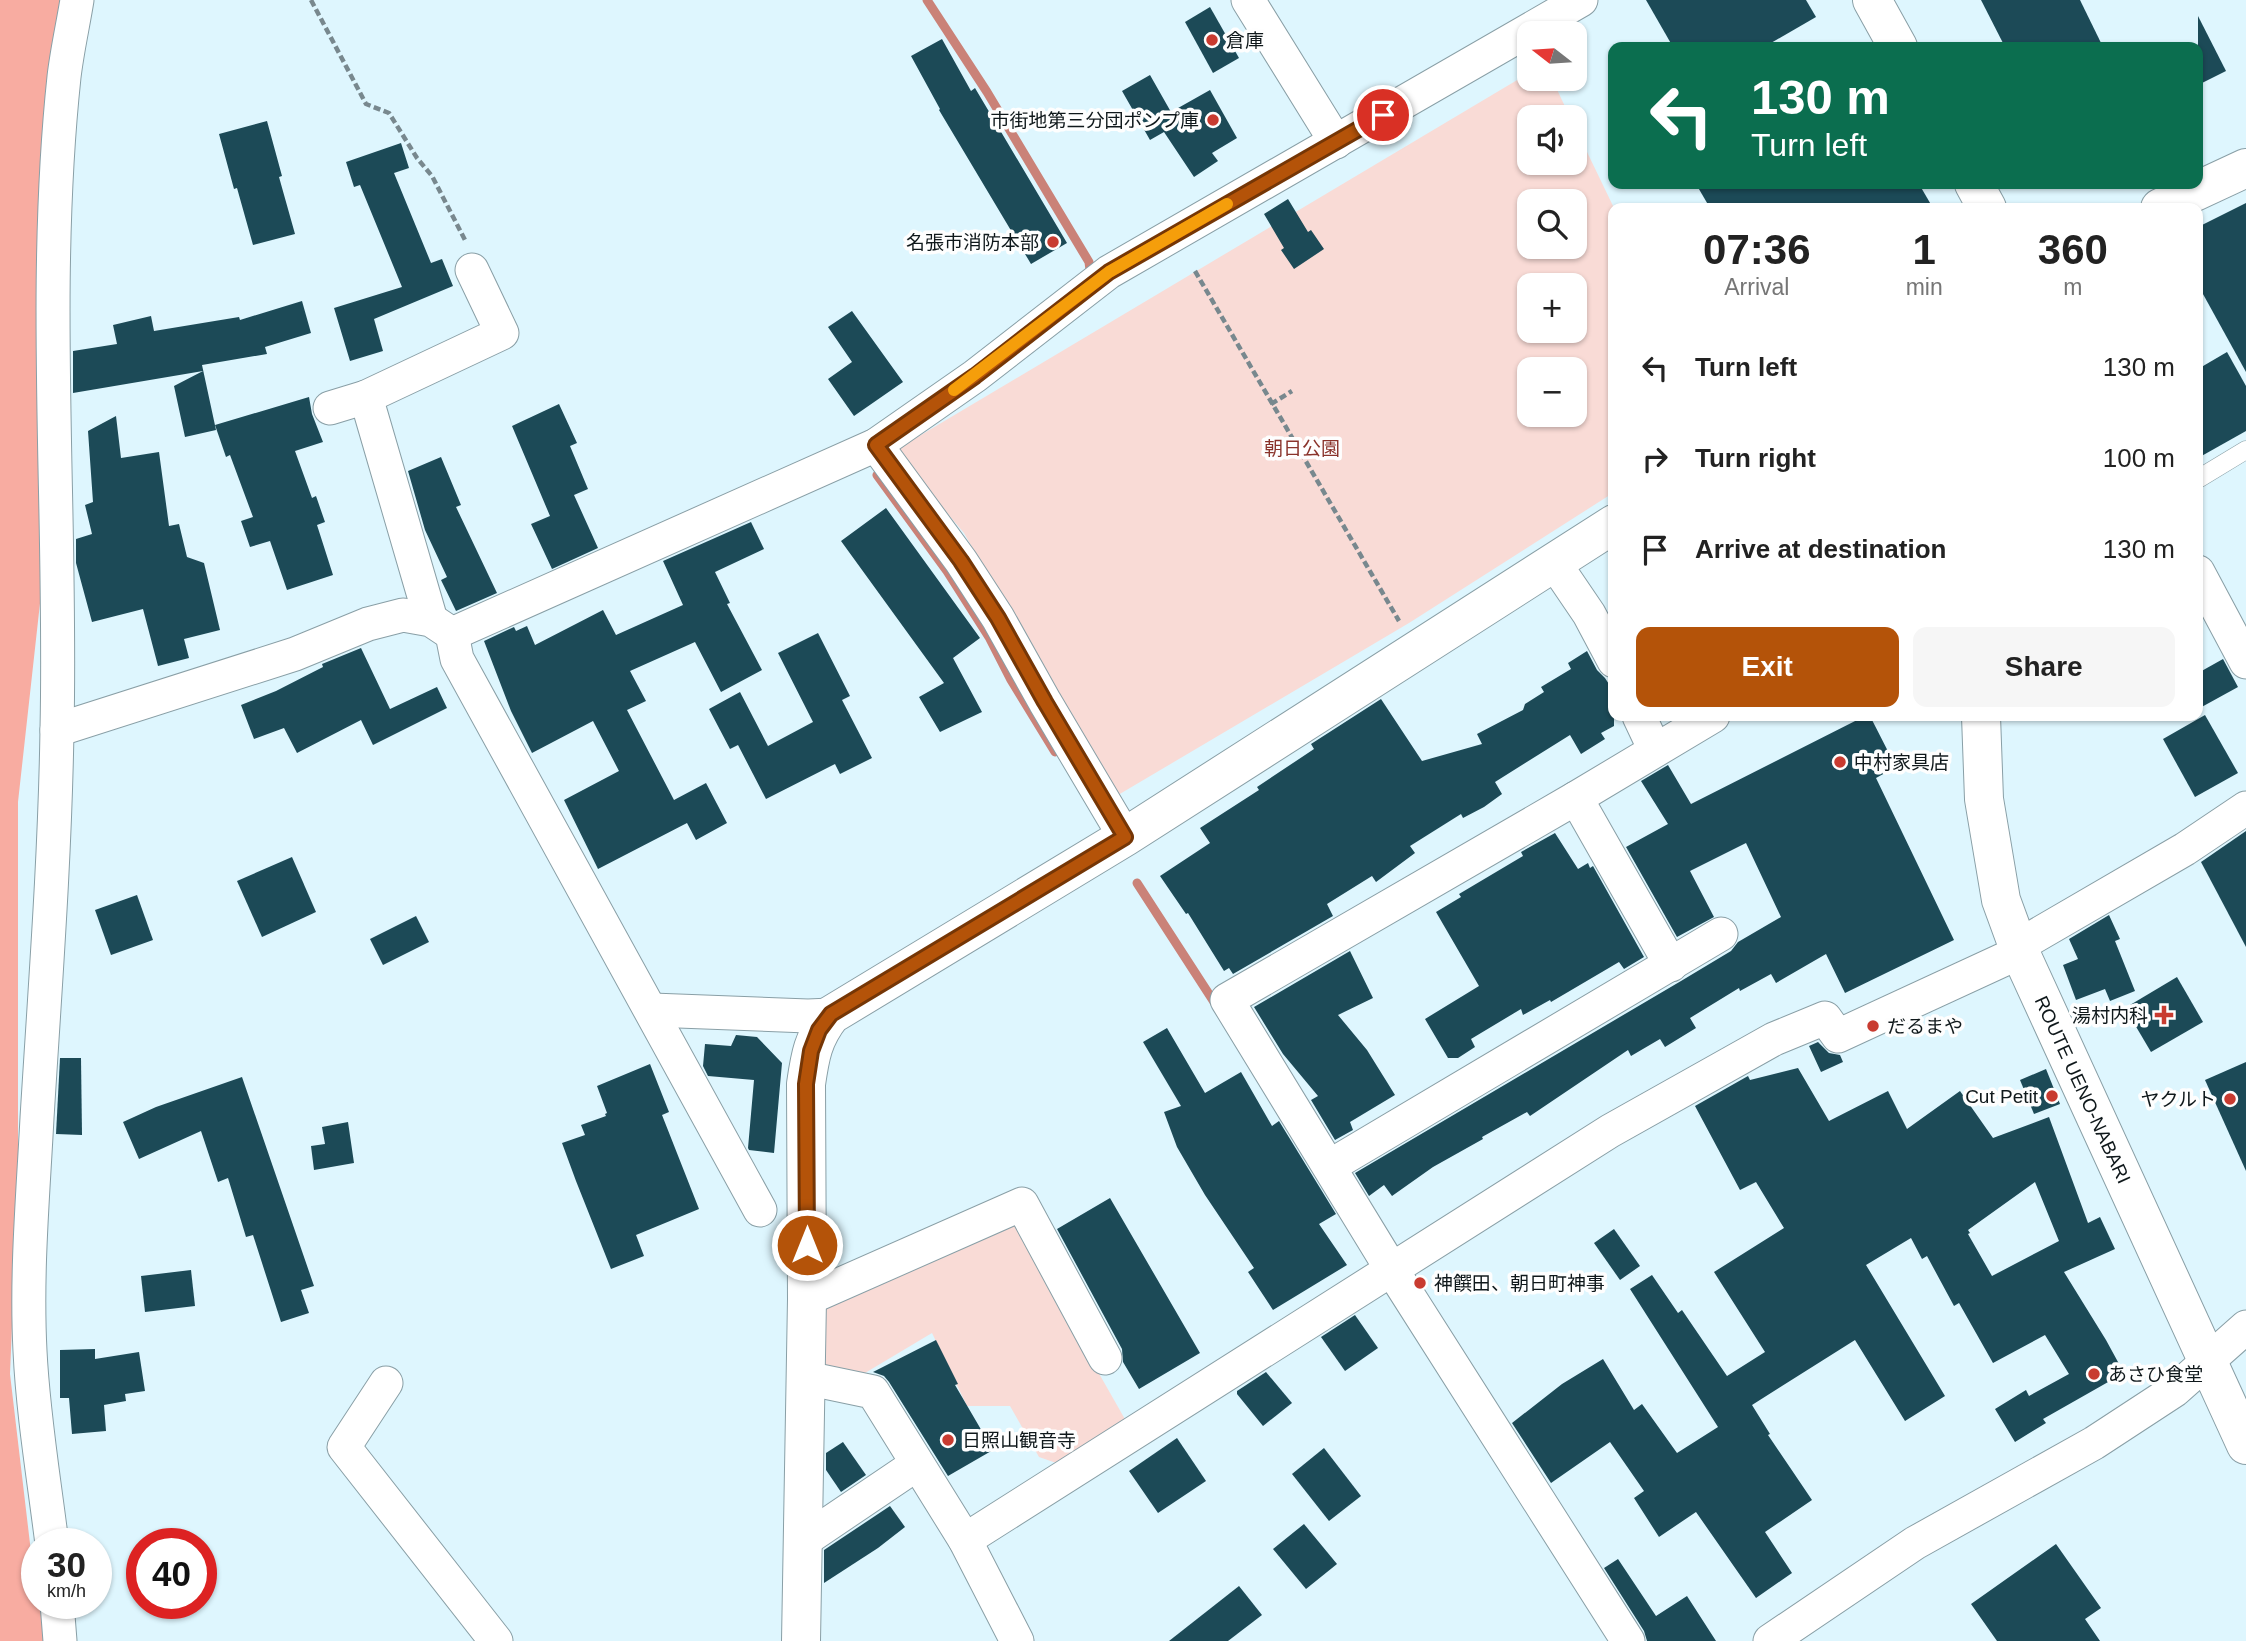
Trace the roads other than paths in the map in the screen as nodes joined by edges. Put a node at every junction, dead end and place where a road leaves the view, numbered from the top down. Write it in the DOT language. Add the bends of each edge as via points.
graph roads {
  1 [pos="77,0"];
  2 [pos="1248,0"];
  3 [pos="1581,0"];
  4 [pos="1872,0"];
  5 [pos="1895,42"];
  6 [pos="1336,142"];
  7 [pos="2246,168"];
  8 [pos="2203,188"];
  9 [pos="2201,189"];
  10 [pos="2172,203"];
  11 [pos="472,270"];
  12 [pos="366,397"];
  13 [pos="330,408"];
  14 [pos="2246,450"];
  15 [pos="884,455"];
  16 [pos="2203,476"];
  17 [pos="1608,528"];
  18 [pos="1553,561"];
  19 [pos="2203,581"];
  20 [pos="441,627"];
  21 [pos="1608,650"];
  22 [pos="2246,662"];
  23 [pos="1642,721"];
  24 [pos="1705,721"];
  25 [pos="1981,721"];
  26 [pos="57,730"];
  27 [pos="1656,750"];
  28 [pos="1576,798"];
  29 [pos="2246,808"];
  30 [pos="1125,837"];
  31 [pos="1721,934"];
  32 [pos="2019,949"];
  33 [pos="1671,965"];
  34 [pos="652,1010"];
  35 [pos="831,1014"];
  36 [pos="1330,1166"];
  37 [pos="760,1210"];
  38 [pos="1392,1270"];
  39 [pos="807,1299"];
  40 [pos="2246,1327"];
  41 [pos="1105,1358"];
  42 [pos="2207,1360"];
  43 [pos="806,1378"];
  44 [pos="386,1383"];
  45 [pos="2246,1445"];
  46 [pos="917,1464"];
  47 [pos="50,1528"];
  48 [pos="965,1540"];
  49 [pos="803,1541"];
  50 [pos="58,1619"];
  51 [pos="60,1641"];
  52 [pos="496,1641"];
  53 [pos="801,1641"];
  54 [pos="1017,1641"];
  55 [pos="1628,1641"];
  56 [pos="1770,1641"];
  1 -- 26 [label="street" via="64,75 55,220"];
  2 -- 6 [label="street"];
  3 -- 6 [label="street"];
  4 -- 5 [label="street"];
  6 -- 15 [label="street" via="1094,284 975,376"];
  7 -- 8 [label="street"];
  9 -- 10 [label="street"];
  11 -- 12 [label="street" via="502,333"];
  12 -- 13 [label="street"];
  12 -- 20 [label="street"];
  14 -- 16 [label="lane"];
  15 -- 20 [label="street"];
  15 -- 30 [label="street" via="998,618"];
  17 -- 18 [label="street"];
  18 -- 21 [label="street"];
  18 -- 30 [label="street"];
  19 -- 22 [label="street"];
  20 -- 26 [label="street" via="402,615 368,624 295,654"];
  20 -- 34 [label="street"];
  23 -- 27 [label="street"];
  24 -- 27 [label="street"];
  25 -- 32 [label="street, ROUTE UENO-NABARI" via="1984,799 2001,900"];
  26 -- 47 [label="street" via="29,1258 29,1348"];
  27 -- 28 [label="street"];
  28 -- 33 [label="street"];
  28 -- 36 [label="street" via="1227,1000"];
  29 -- 32 [label="street"];
  30 -- 35 [label="street"];
  31 -- 33 [label="street"];
  32 -- 38 [label="street" via="1838,1036 1825,1018 1774,1039 1610,1131"];
  32 -- 42 [label="street, ROUTE UENO-NABARI"];
  33 -- 36 [label="street"];
  34 -- 35 [label="street"];
  34 -- 37 [label="street"];
  35 -- 39 [label="street" via="811,1051 806,1084"];
  36 -- 38 [label="street"];
  38 -- 48 [label="street"];
  38 -- 55 [label="street"];
  39 -- 41 [label="street" via="1022,1204"];
  39 -- 43 [label="street"];
  40 -- 42 [label="street"];
  42 -- 45 [label="street, ROUTE UENO-NABARI"];
  42 -- 56 [label="street" via="2175,1390 2106,1435 1914,1543"];
  43 -- 46 [label="street" via="873,1392"];
  43 -- 49 [label="street"];
  44 -- 52 [label="street" via="344,1447"];
  46 -- 48 [label="street"];
  46 -- 49 [label="street"];
  48 -- 54 [label="street"];
  49 -- 53 [label="street"];
  50 -- 51 [label="street"];
}
